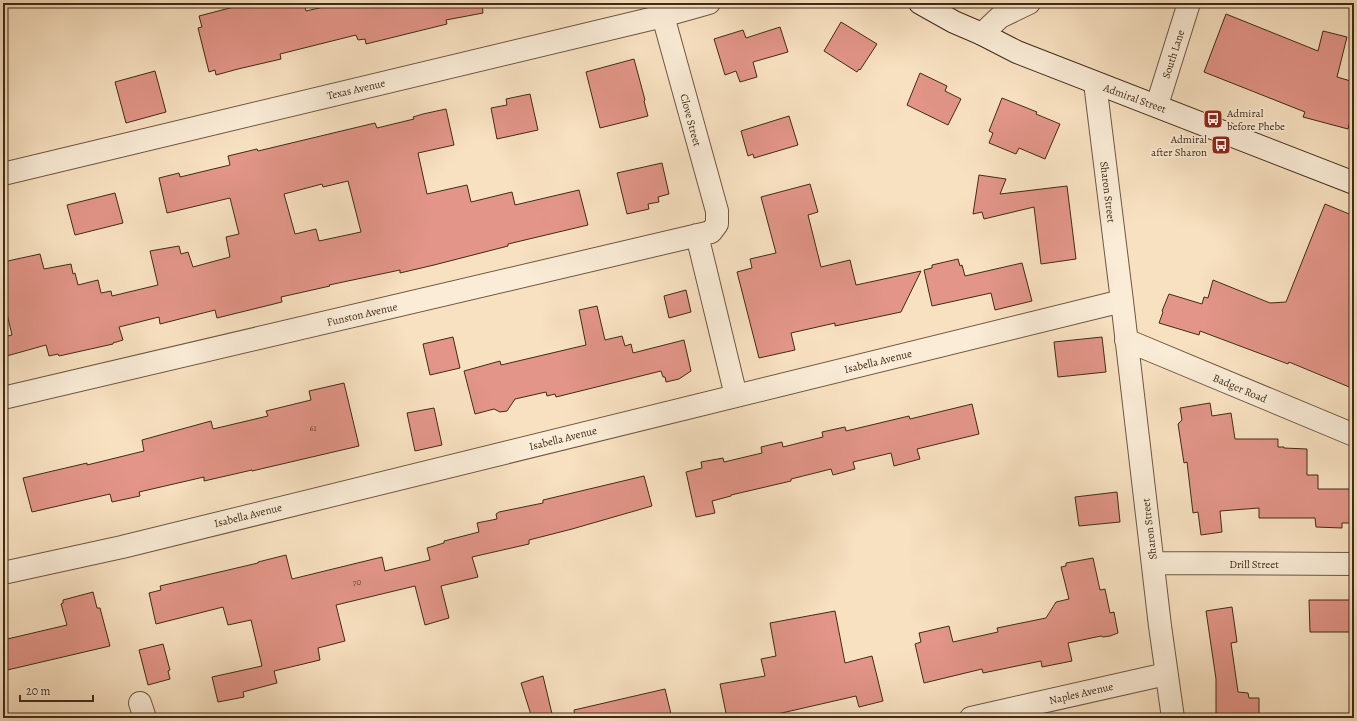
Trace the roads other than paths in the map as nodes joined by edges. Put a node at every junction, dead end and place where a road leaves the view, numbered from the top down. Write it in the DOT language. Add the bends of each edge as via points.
graph roads {
  1 [pos="709,3"];
  2 [pos="920,3"];
  3 [pos="1030,3"];
  4 [pos="1188,3"];
  5 [pos="663,16"];
  6 [pos="982,34"];
  7 [pos="1095,83"];
  8 [pos="1157,106"];
  9 [pos="3,174"];
  10 [pos="1354,183"];
  11 [pos="717,224"];
  12 [pos="697,236"];
  13 [pos="1122,301"];
  14 [pos="1126,340"];
  15 [pos="736,396"];
  16 [pos="3,398"];
  17 [pos="1354,436"];
  18 [pos="1154,563"];
  19 [pos="1354,564"];
  20 [pos="3,573"];
  21 [pos="1166,674"];
  22 [pos="971,718"];
  23 [pos="1173,718"];
  1 -- 5 [label="street, Texas Avenue"];
  2 -- 6 [label="street, Admiral Street"];
  3 -- 6 [label="street" via="1000,17"];
  4 -- 8 [label="street, South Lane"];
  5 -- 9 [label="street, Texas Avenue"];
  5 -- 11 [label="street, Clove Street" via="717,212"];
  6 -- 7 [label="street, Admiral Street" via="1017,52"];
  7 -- 8 [label="street, Admiral Street"];
  7 -- 13 [label="street, Sharon Street"];
  8 -- 10 [label="street, Admiral Street"];
  11 -- 12 [label="street, Funston Avenue" via="711,232"];
  12 -- 15 [label="street"];
  12 -- 16 [label="street, Funston Avenue"];
  13 -- 14 [label="street, Sharon Street"];
  13 -- 15 [label="street, Isabella Avenue"];
  14 -- 17 [label="street, Badger Road"];
  14 -- 18 [label="street, Sharon Street"];
  15 -- 20 [label="street, Isabella Avenue" via="122,547"];
  18 -- 19 [label="street, Drill Street"];
  18 -- 21 [label="street, Sharon Street"];
  21 -- 22 [label="street, Naples Avenue"];
  21 -- 23 [label="street, Sharon Street"];
}
